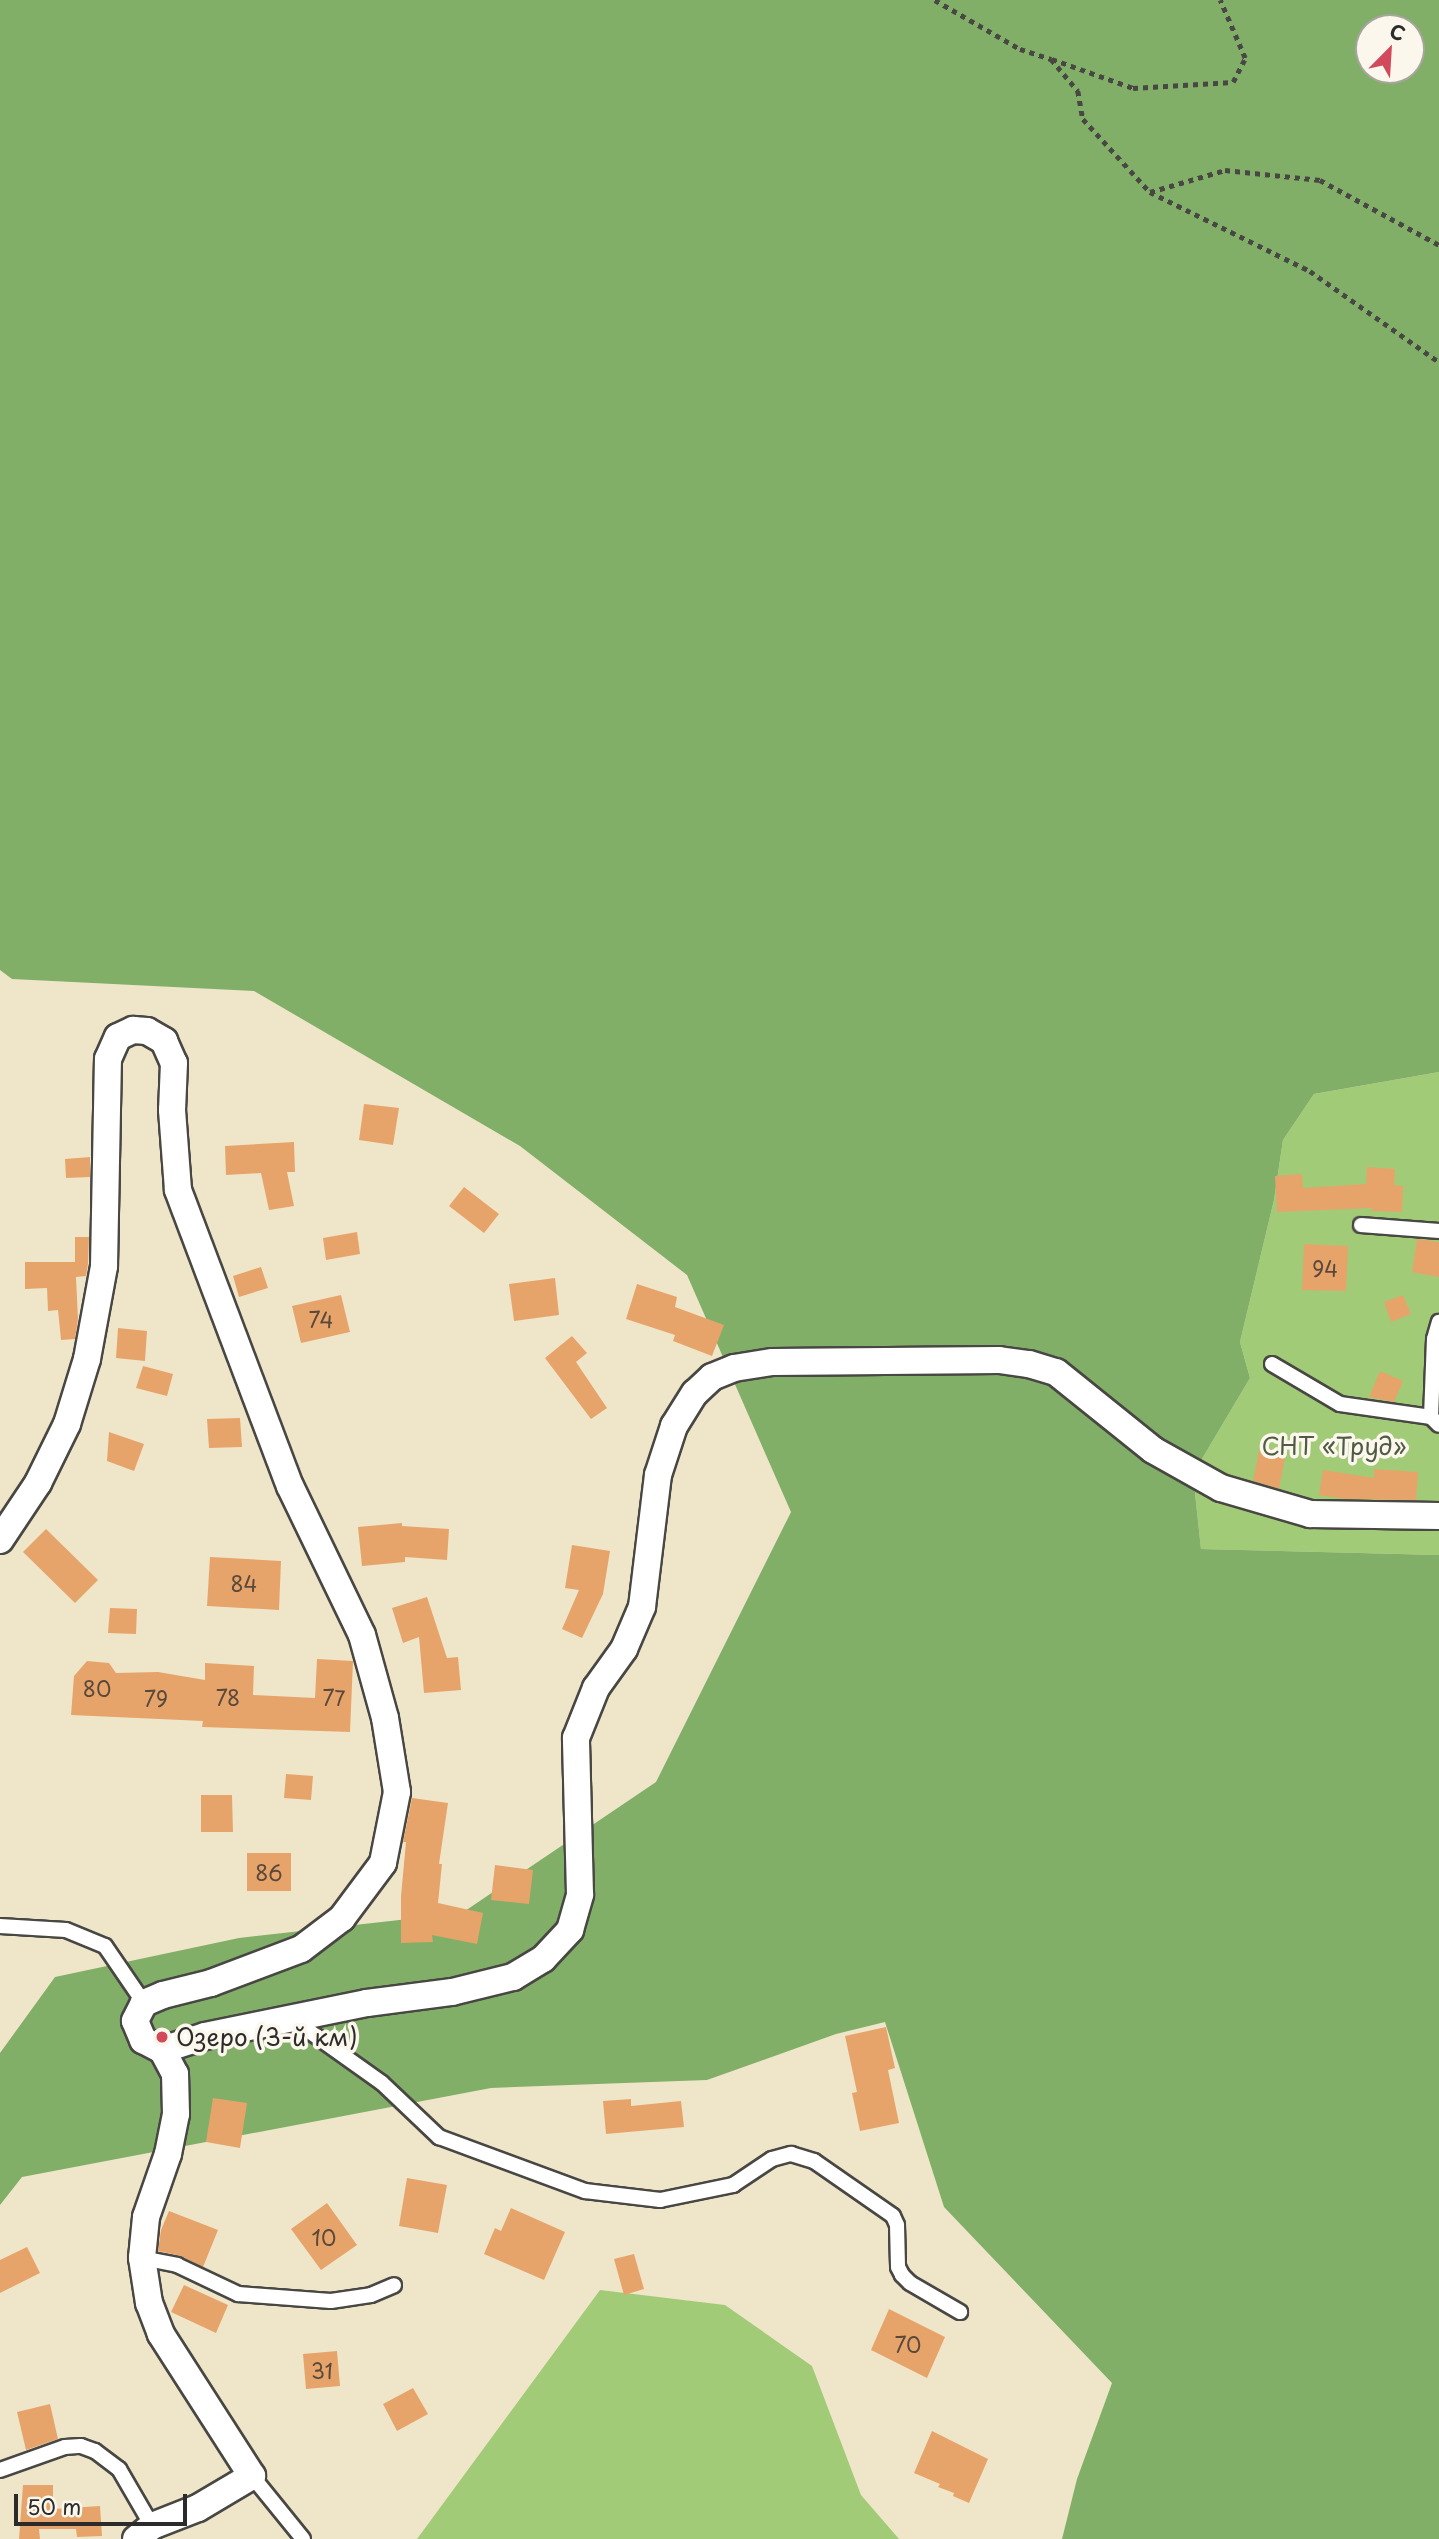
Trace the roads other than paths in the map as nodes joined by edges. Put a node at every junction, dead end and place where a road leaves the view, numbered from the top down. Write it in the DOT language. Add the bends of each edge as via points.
graph roads {
  1 [pos="1360,1225"];
  2 [pos="1439,1231"];
  3 [pos="1439,1322"];
  4 [pos="1272,1364"];
  5 [pos="1435,1421"];
  6 [pos="1439,1516"];
  7 [pos="0,1540"];
  8 [pos="0,1926"];
  9 [pos="144,2003"];
  10 [pos="291,2018"];
  11 [pos="162,2050"];
  12 [pos="142,2258"];
  13 [pos="394,2285"];
  14 [pos="960,2312"];
  15 [pos="0,2470"];
  16 [pos="252,2476"];
  17 [pos="144,2533"];
  18 [pos="303,2539"];
  1 -- 2 [label="lane"];
  3 -- 5 [label="lane" via="1434,1339"];
  4 -- 5 [label="lane" via="1340,1404"];
  6 -- 10 [label="street" via="1310,1514 1221,1488 1153,1450 1056,1372 1029,1364 999,1360 773,1362 712,1377 695,1393 674,1426 658,1475 642,1607 624,1649 596,1688 576,1738 580,1894 569,1930 543,1959 513,1977 452,1992"];
  7 -- 9 [label="street" via="38,1483 67,1424 87,1359 104,1266 108,1059 118,1037 133,1030 147,1031 164,1041 174,1063 178,1189 289,1486 362,1635 385,1718 397,1792 383,1863 342,1918 301,1949"];
  8 -- 9 [label="lane" via="66,1930 106,1946"];
  9 -- 11 [label="street" via="135,2021 143,2040"];
  10 -- 11 [label="street"];
  10 -- 14 [label="lane" via="382,2083 439,2137 585,2192 660,2200 733,2185 772,2159 791,2154 814,2161 893,2216 902,2275"];
  11 -- 12 [label="street" via="175,2074 176,2114 168,2154 146,2217"];
  12 -- 13 [label="lane" via="177,2265 238,2294 331,2301 371,2295"];
  12 -- 16 [label="street" via="149,2303 161,2333"];
  15 -- 17 [label="lane" via="65,2447 95,2451 119,2469"];
  16 -- 17 [label="street"];
  16 -- 18 [label="lane"];
}
